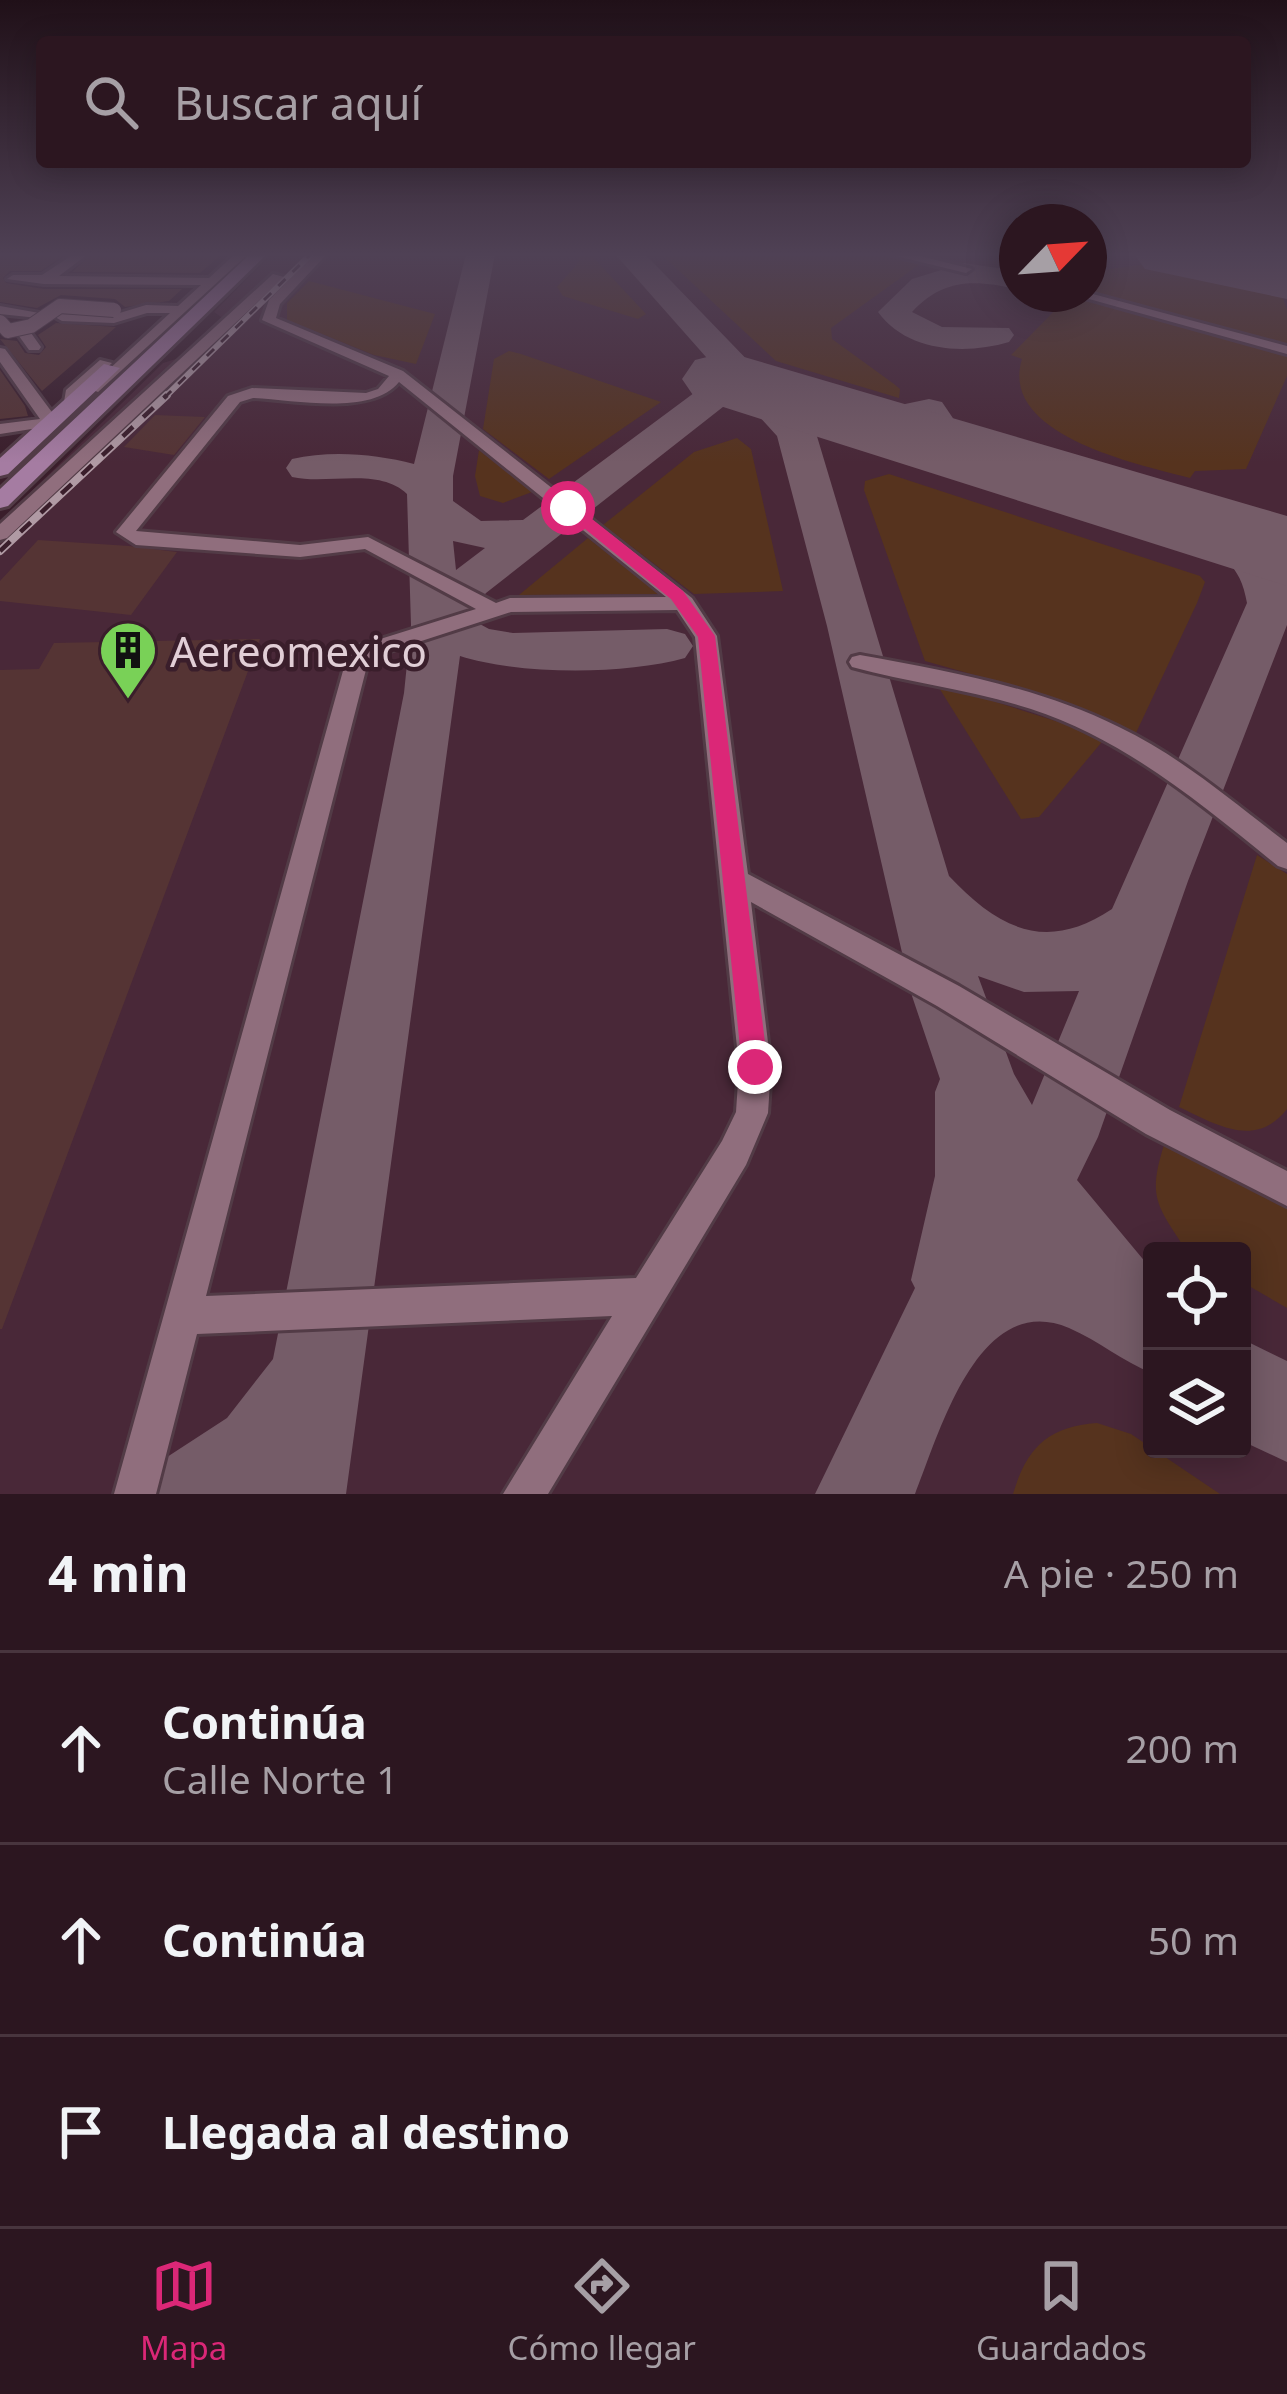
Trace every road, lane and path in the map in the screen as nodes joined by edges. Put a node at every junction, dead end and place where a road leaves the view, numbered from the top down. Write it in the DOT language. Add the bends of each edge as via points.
graph roads {
  1 [pos="1,324"];
  2 [pos="33,324"];
  3 [pos="159,324"];
  4 [pos="163,324"];
  5 [pos="181,324"];
  6 [pos="184,324"];
  7 [pos="231,324"];
  8 [pos="278,324"];
  9 [pos="1189,324"];
  10 [pos="21,329"];
  11 [pos="34,347"];
  12 [pos="1287,350"];
  13 [pos="0,352"];
  14 [pos="398,374"];
  15 [pos="51,422"];
  16 [pos="0,429"];
  17 [pos="0,473"];
  18 [pos="0,492"];
  19 [pos="0,501"];
  20 [pos="0,534"];
  21 [pos="685,603"];
  22 [pos="490,608"];
  23 [pos="860,662"];
  24 [pos="1287,858"];
  25 [pos="735,880"];
  26 [pos="1287,1190"];
  27 [pos="644,1296"];
  28 [pos="183,1316"];
  29 [pos="135,1494"];
  30 [pos="524,1494"];
  1 -- 10 [label="street, bridge" via="8,332"];
  2 -- 10 [label="street, bridge"];
  3 -- 15 [label="main road"];
  4 -- 17 [label="street"];
  5 -- 18 [label="street"];
  6 -- 19 [label="main road"];
  7 -- 20 [label="street"];
  8 -- 14 [label="street"];
  9 -- 12 [label="street"];
  10 -- 11 [label="street"];
  13 -- 15 [label="street"];
  14 -- 21 [label="street"];
  14 -- 22 [label="street" via="368,398 234,399 125,532 300,551 379,546"];
  15 -- 16 [label="street"];
  15 -- 17 [label="main road"];
  21 -- 22 [label="street"];
  21 -- 25 [label="street" via="711,662"];
  22 -- 28 [label="street" via="347,652"];
  23 -- 24 [label="street" via="969,682 1102,729 1146,752"];
  25 -- 26 [label="street"];
  25 -- 27 [label="street" via="755,1067 752,1113"];
  27 -- 28 [label="street"];
  27 -- 30 [label="street"];
  28 -- 29 [label="street"];
}
